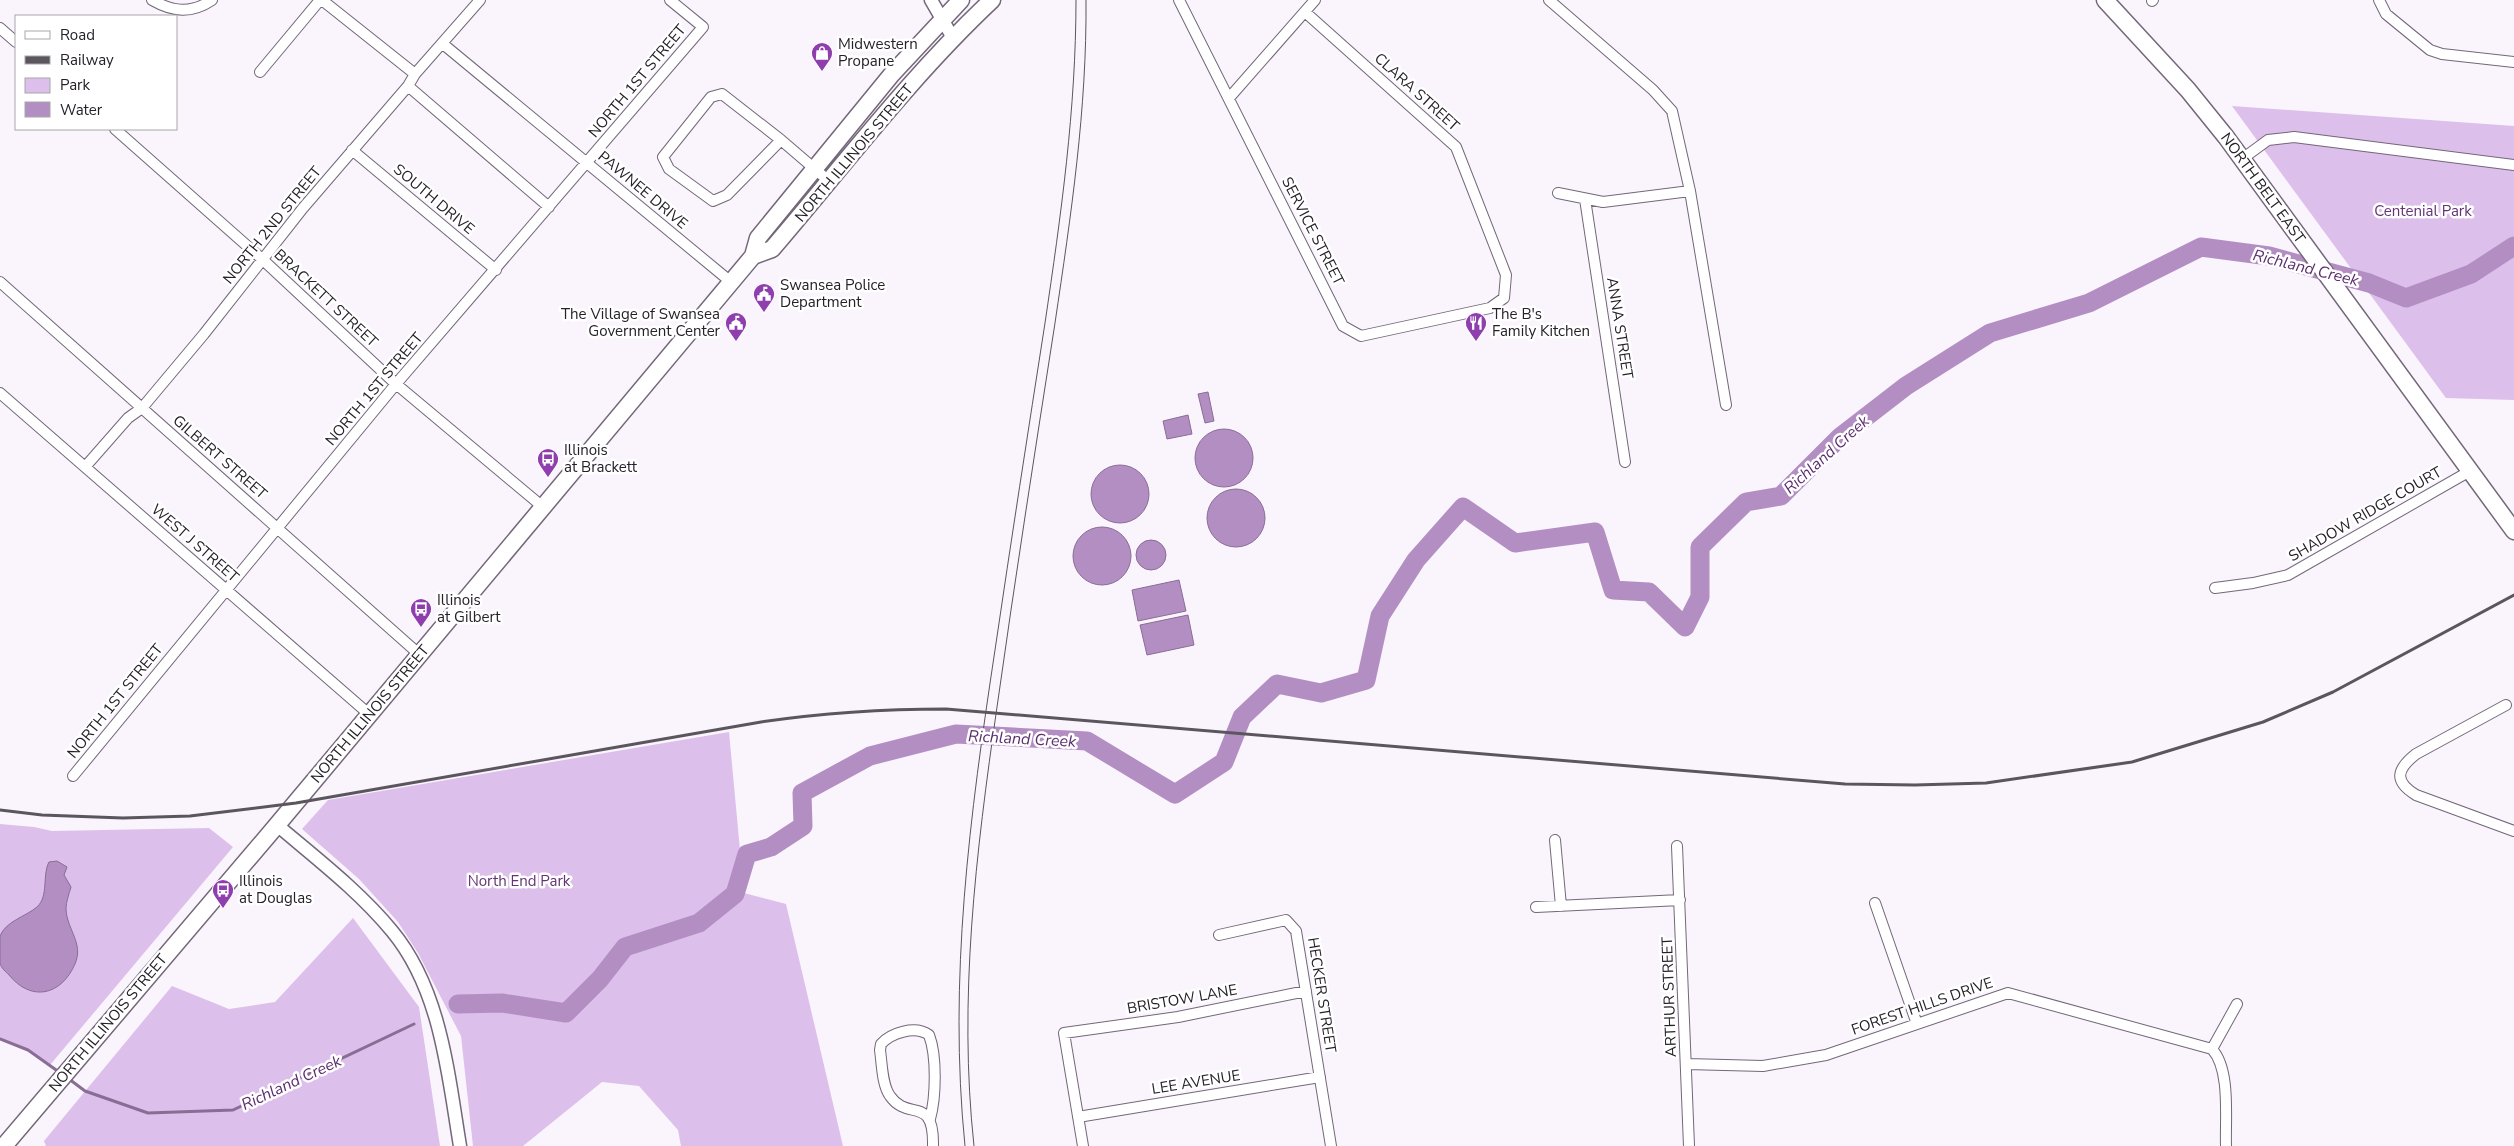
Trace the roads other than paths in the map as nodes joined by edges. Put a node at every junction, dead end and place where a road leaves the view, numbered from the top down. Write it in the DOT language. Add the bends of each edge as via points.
graph roads {
  1 [pos="152,0"];
  2 [pos="212,0"];
  3 [pos="321,0"];
  4 [pos="480,0"];
  5 [pos="670,0"];
  6 [pos="931,0"];
  7 [pos="961,0"];
  8 [pos="992,0"];
  9 [pos="1179,0"];
  10 [pos="1315,0"];
  11 [pos="1548,0"];
  12 [pos="2105,0"];
  13 [pos="2379,0"];
  14 [pos="1305,12"];
  15 [pos="941,19"];
  16 [pos="0,28"];
  17 [pos="953,38"];
  18 [pos="15,41"];
  19 [pos="443,44"];
  20 [pos="2514,62"];
  21 [pos="260,72"];
  22 [pos="415,74"];
  23 [pos="408,86"];
  24 [pos="1229,98"];
  25 [pos="116,130"];
  26 [pos="781,140"];
  27 [pos="352,150"];
  28 [pos="2242,159"];
  29 [pos="587,162"];
  30 [pos="2514,165"];
  31 [pos="814,168"];
  32 [pos="830,182"];
  33 [pos="1690,191"];
  34 [pos="1558,193"];
  35 [pos="1585,199"];
  36 [pos="549,206"];
  37 [pos="753,256"];
  38 [pos="262,259"];
  39 [pos="496,270"];
  40 [pos="0,282"];
  41 [pos="731,282"];
  42 [pos="1504,298"];
  43 [pos="396,384"];
  44 [pos="0,393"];
  45 [pos="1726,405"];
  46 [pos="142,408"];
  47 [pos="1625,462"];
  48 [pos="85,467"];
  49 [pos="2470,471"];
  50 [pos="543,507"];
  51 [pos="278,528"];
  52 [pos="2514,531"];
  53 [pos="2215,588"];
  54 [pos="225,589"];
  55 [pos="420,655"];
  56 [pos="2506,705"];
  57 [pos="370,715"];
  58 [pos="73,776"];
  59 [pos="277,825"];
  60 [pos="2514,831"];
  61 [pos="1555,840"];
  62 [pos="1677,846"];
  63 [pos="1680,900"];
  64 [pos="1876,903"];
  65 [pos="1561,906"];
  66 [pos="1536,907"];
  67 [pos="1219,935"];
  68 [pos="1306,991"];
  69 [pos="2237,1004"];
  70 [pos="1916,1024"];
  71 [pos="2212,1049"];
  72 [pos="1687,1064"];
  73 [pos="1320,1077"];
  74 [pos="1078,1117"];
  75 [pos="930,1119"];
  76 [pos="4,1146"];
  77 [pos="460,1146"];
  78 [pos="934,1146"];
  79 [pos="1083,1146"];
  80 [pos="1331,1146"];
  81 [pos="1689,1146"];
  82 [pos="2226,1146"];
  1 -- 2 [label="street" via="179,11 193,10"];
  3 -- 21 [label="street"];
  3 -- 22 [label="street"];
  4 -- 19 [label="street, NORTH 2ND STREET"];
  5 -- 29 [label="street, NORTH 1ST STREET" via="703,27"];
  6 -- 15 [label="street"];
  7 -- 15 [label="main road, NORTH ILLINOIS STREET"];
  8 -- 17 [label="main road, NORTH ILLINOIS STREET"];
  9 -- 24 [label="street, SERVICE STREET"];
  10 -- 14 [label="street"];
  11 -- 33 [label="street" via="1672,111"];
  12 -- 28 [label="main road, NORTH BELT EAST" via="2188,90"];
  13 -- 20 [label="street" via="2386,14 2430,50"];
  14 -- 24 [label="street"];
  14 -- 42 [label="street, CLARA STREET" via="1456,147 1506,275"];
  15 -- 17 [label="street"];
  15 -- 31 [label="main road, NORTH ILLINOIS STREET"];
  16 -- 18 [label="street"];
  17 -- 32 [label="main road, NORTH ILLINOIS STREET"];
  19 -- 22 [label="street, NORTH 2ND STREET"];
  19 -- 29 [label="street, PAWNEE DRIVE"];
  22 -- 23 [label="street, NORTH 2ND STREET"];
  23 -- 27 [label="street, NORTH 2ND STREET"];
  23 -- 36 [label="street"];
  24 -- 42 [label="street, SERVICE STREET" via="1343,326 1361,336 1490,308"];
  25 -- 38 [label="street, BRACKETT STREET"];
  26 -- 26 [label="street" via="722,94 711,97 663,157 668,169 713,201 726,195"];
  26 -- 31 [label="street"];
  27 -- 38 [label="street, NORTH 2ND STREET"];
  27 -- 39 [label="street, SOUTH DRIVE"];
  28 -- 30 [label="street" via="2268,140 2294,137"];
  28 -- 49 [label="main road, NORTH BELT EAST"];
  29 -- 36 [label="street, NORTH 1ST STREET"];
  29 -- 41 [label="street, PAWNEE DRIVE"];
  31 -- 32 [label="street"];
  31 -- 37 [label="main road, NORTH ILLINOIS STREET" via="758,238"];
  32 -- 37 [label="main road, NORTH ILLINOIS STREET" via="772,249"];
  33 -- 35 [label="street" via="1603,202"];
  33 -- 45 [label="street"];
  34 -- 35 [label="street"];
  35 -- 47 [label="street, ANNA STREET"];
  36 -- 39 [label="street, NORTH 1ST STREET"];
  37 -- 41 [label="main road, NORTH ILLINOIS STREET"];
  38 -- 43 [label="street, BRACKETT STREET"];
  38 -- 46 [label="street, NORTH 2ND STREET"];
  39 -- 43 [label="street, NORTH 1ST STREET"];
  40 -- 46 [label="street, GILBERT STREET"];
  41 -- 50 [label="main road, NORTH ILLINOIS STREET"];
  43 -- 50 [label="street, BRACKETT STREET"];
  43 -- 51 [label="street, NORTH 1ST STREET"];
  44 -- 48 [label="street, WEST J STREET"];
  46 -- 48 [label="street, NORTH 2ND STREET" via="128,418"];
  46 -- 51 [label="street, GILBERT STREET"];
  48 -- 54 [label="street, WEST J STREET"];
  49 -- 52 [label="main road, NORTH BELT EAST"];
  49 -- 53 [label="street, SHADOW RIDGE COURT" via="2288,575"];
  50 -- 55 [label="main road, NORTH ILLINOIS STREET"];
  51 -- 54 [label="street, NORTH 1ST STREET"];
  51 -- 55 [label="street, GILBERT STREET"];
  54 -- 57 [label="street, WEST J STREET"];
  54 -- 58 [label="street, NORTH 1ST STREET"];
  55 -- 57 [label="main road, NORTH ILLINOIS STREET"];
  56 -- 60 [label="street" via="2416,754 2404,763 2400,782 2416,794"];
  57 -- 59 [label="main road, NORTH ILLINOIS STREET"];
  59 -- 76 [label="main road, NORTH ILLINOIS STREET"];
  59 -- 77 [label="street" via="354,890 406,951 421,980 440,1033"];
  61 -- 65 [label="street"];
  62 -- 63 [label="street, ARTHUR STREET"];
  63 -- 65 [label="street"];
  63 -- 72 [label="street, ARTHUR STREET"];
  64 -- 70 [label="street"];
  65 -- 66 [label="street"];
  67 -- 68 [label="street, HECKER STREET" via="1286,920 1296,931"];
  68 -- 73 [label="street, HECKER STREET"];
  68 -- 74 [label="street, BRISTOW LANE" via="1178,1017 1064,1033"];
  69 -- 71 [label="street"];
  70 -- 71 [label="street, FOREST HILLS DRIVE" via="2008,993"];
  70 -- 72 [label="street, FOREST HILLS DRIVE" via="1818,1057 1763,1066"];
  71 -- 82 [label="street" via="2219,1056 2224,1076"];
  72 -- 81 [label="street, ARTHUR STREET"];
  73 -- 74 [label="street, LEE AVENUE"];
  73 -- 80 [label="street, HECKER STREET"];
  74 -- 79 [label="street"];
  75 -- 75 [label="street" via="935,1101 929,1035 925,1032 895,1033 881,1044 880,1050 889,1095 899,1104 923,1112"];
  75 -- 78 [label="street" via="934,1128"];
}
